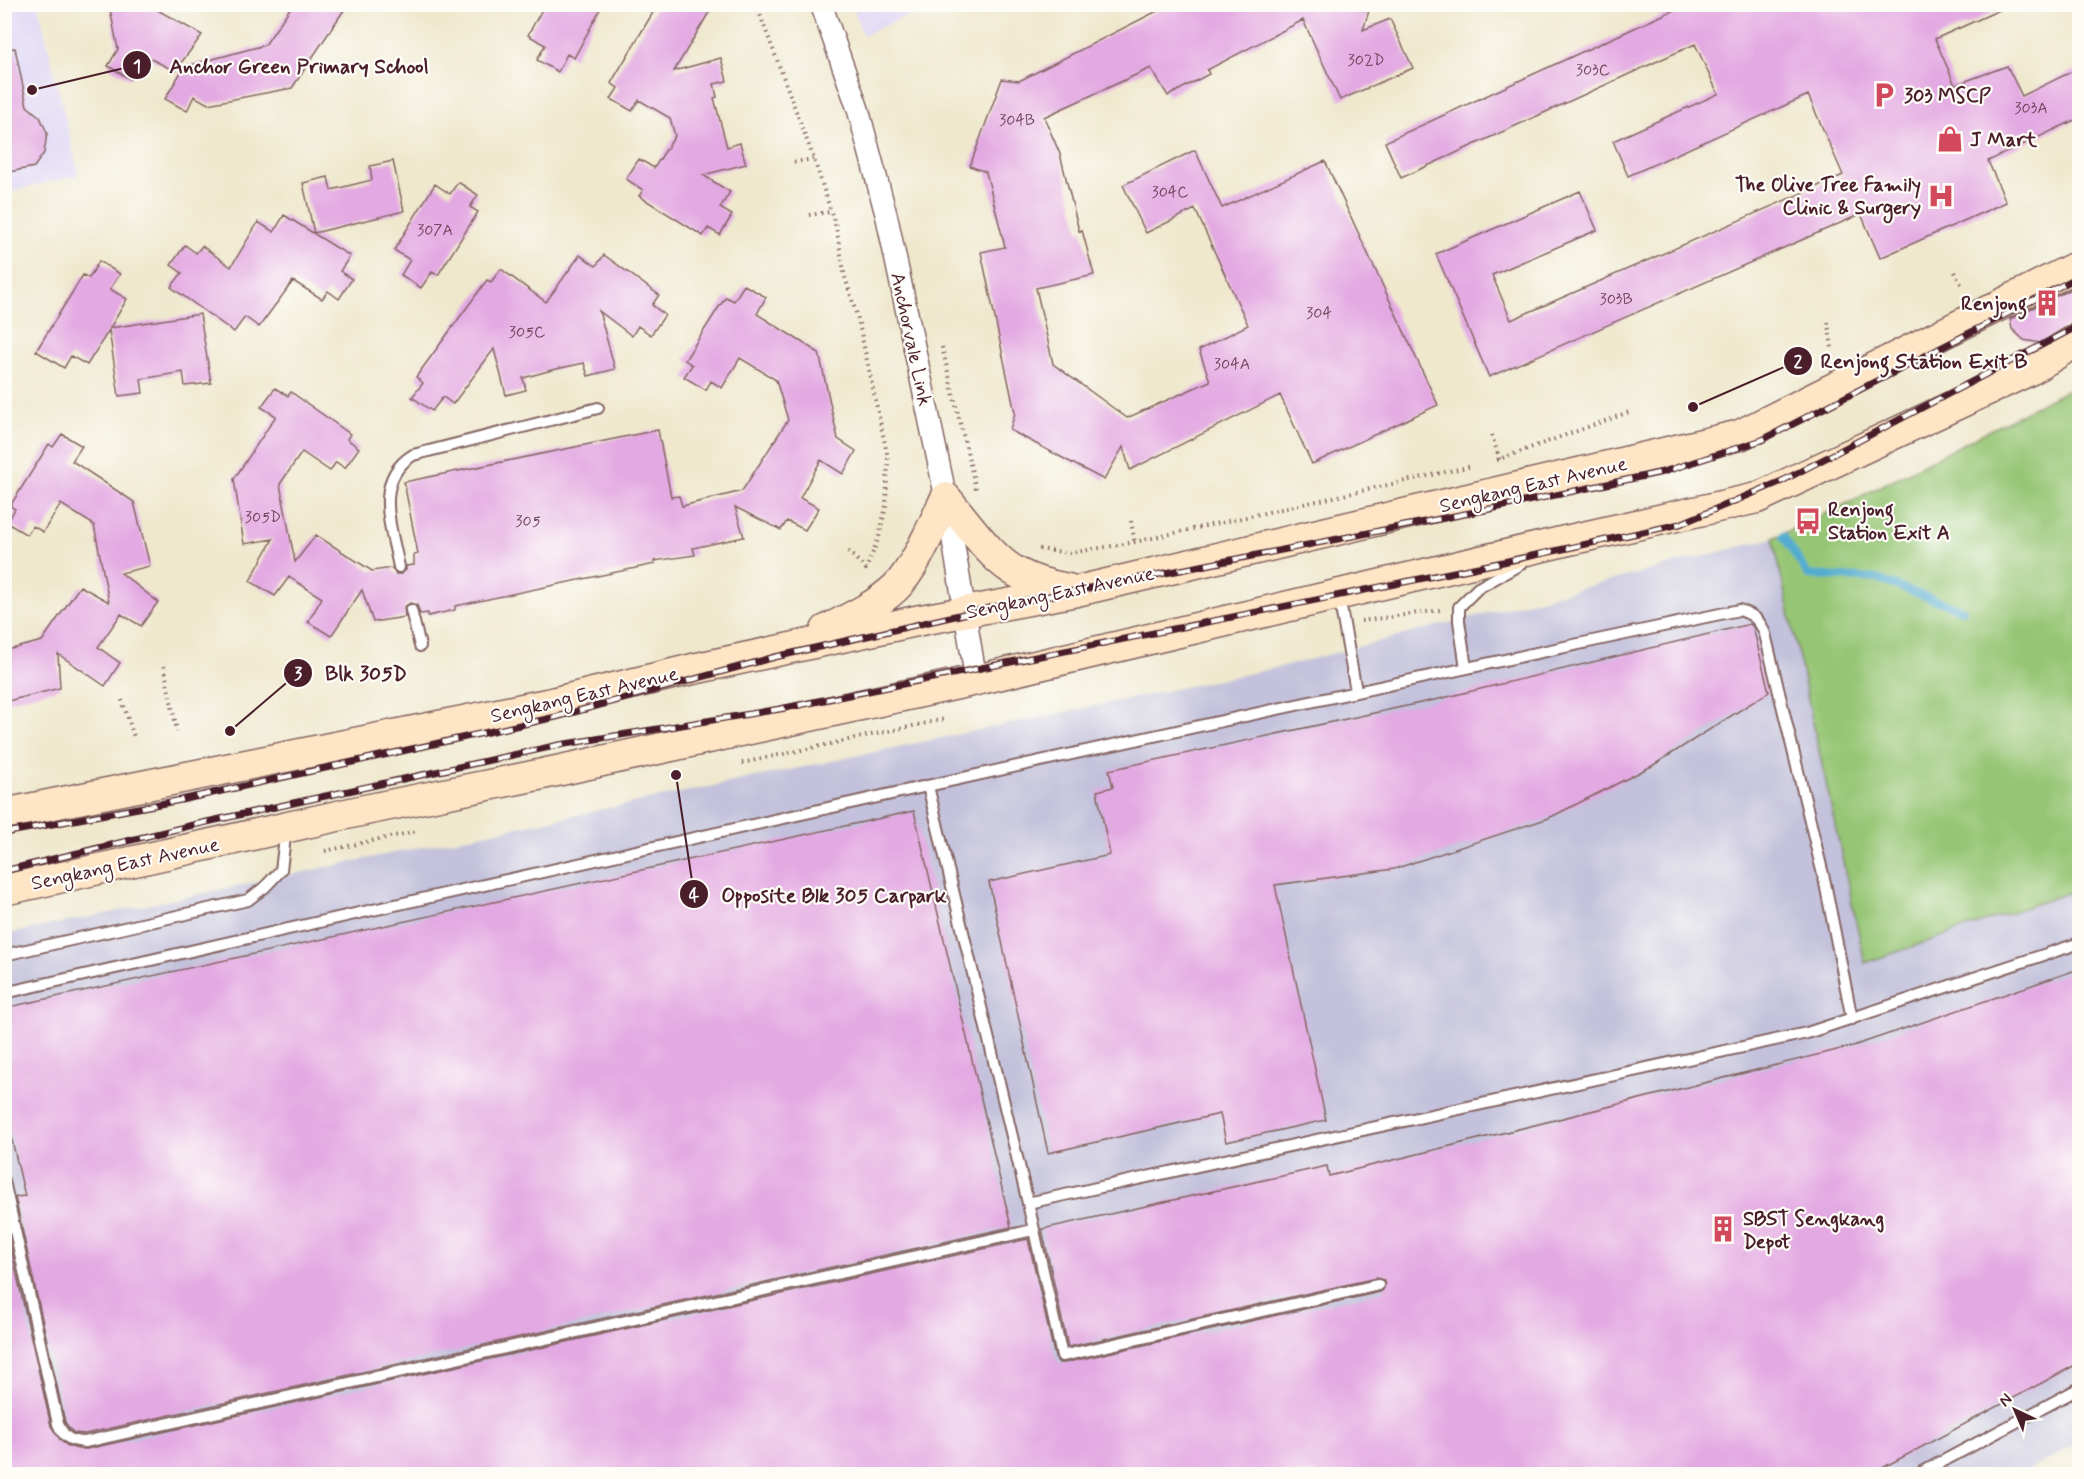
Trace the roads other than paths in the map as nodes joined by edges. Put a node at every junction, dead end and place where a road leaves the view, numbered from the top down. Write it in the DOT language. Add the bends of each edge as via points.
graph roads {
  1 [pos="821,4"];
  2 [pos="2079,265"];
  3 [pos="2079,339"];
  4 [pos="598,408"];
  5 [pos="946,498"];
  6 [pos="1565,541"];
  7 [pos="399,567"];
  8 [pos="1077,591"];
  9 [pos="1338,595"];
  10 [pos="411,610"];
  11 [pos="964,612"];
  12 [pos="420,646"];
  13 [pos="792,648"];
  14 [pos="1466,668"];
  15 [pos="976,680"];
  16 [pos="1356,691"];
  17 [pos="928,786"];
  18 [pos="4,814"];
  19 [pos="286,828"];
  20 [pos="4,890"];
  21 [pos="2079,943"];
  22 [pos="4,955"];
  23 [pos="4,993"];
  24 [pos="1852,1019"];
  25 [pos="4,1181"];
  26 [pos="1028,1203"];
  27 [pos="1033,1230"];
  28 [pos="1378,1285"];
  29 [pos="2079,1388"];
  30 [pos="1919,1474"];
  1 -- 5 [label="street, Anchorvale Link" via="858,109 887,218"];
  2 -- 8 [label="main road, Sengkang East Avenue" via="1740,435"];
  3 -- 6 [label="main road, Sengkang East Avenue" via="2032,369 1757,498"];
  4 -- 7 [label="lane" via="405,459 387,492"];
  5 -- 8 [label="main road" via="991,553 1016,572 1044,584"];
  5 -- 11 [label="street, Anchorvale Link"];
  5 -- 13 [label="main road" via="897,586 868,609"];
  6 -- 9 [label="main road, Sengkang East Avenue"];
  6 -- 14 [label="lane" via="1478,588 1460,607"];
  8 -- 11 [label="main road, Sengkang East Avenue"];
  9 -- 15 [label="main road, Sengkang East Avenue"];
  9 -- 16 [label="lane"];
  10 -- 12 [label="lane"];
  11 -- 13 [label="main road, Sengkang East Avenue"];
  11 -- 15 [label="street, Anchorvale Link"];
  13 -- 18 [label="main road, Sengkang East Avenue" via="547,704"];
  14 -- 16 [label="lane"];
  14 -- 24 [label="lane" via="1739,610 1756,618 1765,634 1825,883"];
  15 -- 19 [label="main road, Sengkang East Avenue"];
  16 -- 17 [label="lane"];
  17 -- 23 [label="lane"];
  17 -- 26 [label="lane"];
  19 -- 20 [label="main road, Sengkang East Avenue"];
  19 -- 22 [label="lane" via="281,870 248,900"];
  21 -- 24 [label="lane"];
  24 -- 26 [label="lane" via="1807,1033"];
  25 -- 27 [label="lane" via="58,1424 63,1435 72,1441 85,1442"];
  26 -- 27 [label="lane"];
  27 -- 28 [label="lane" via="1062,1356"];
  29 -- 30 [label="lane"];
}
